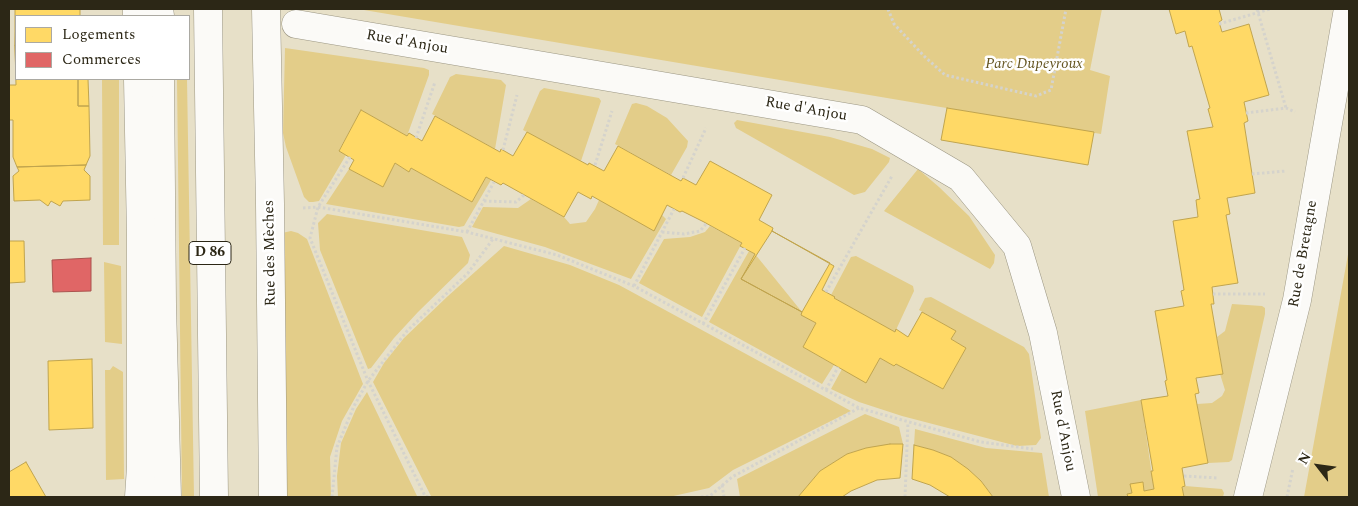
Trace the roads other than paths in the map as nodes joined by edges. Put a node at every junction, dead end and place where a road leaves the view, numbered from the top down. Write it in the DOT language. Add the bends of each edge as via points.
graph roads {
  1 [pos="208,9"];
  2 [pos="266,9"];
  3 [pos="1348,9"];
  4 [pos="296,24"];
  5 [pos="138,80"];
  6 [pos="160,80"];
  7 [pos="139,497"];
  8 [pos="166,497"];
  9 [pos="214,497"];
  10 [pos="273,497"];
  11 [pos="1076,497"];
  12 [pos="1248,497"];
  1 -- 9 [label="street, D 86"];
  2 -- 10 [label="street, Rue des Mèches"];
  3 -- 12 [label="street, Rue de Bretagne" via="1297,300"];
  4 -- 11 [label="street, Rue d'Anjou" via="862,120 961,178 1017,246 1043,334"];
  5 -- 7 [label="street" via="141,236"];
  6 -- 8 [label="street"];
}
